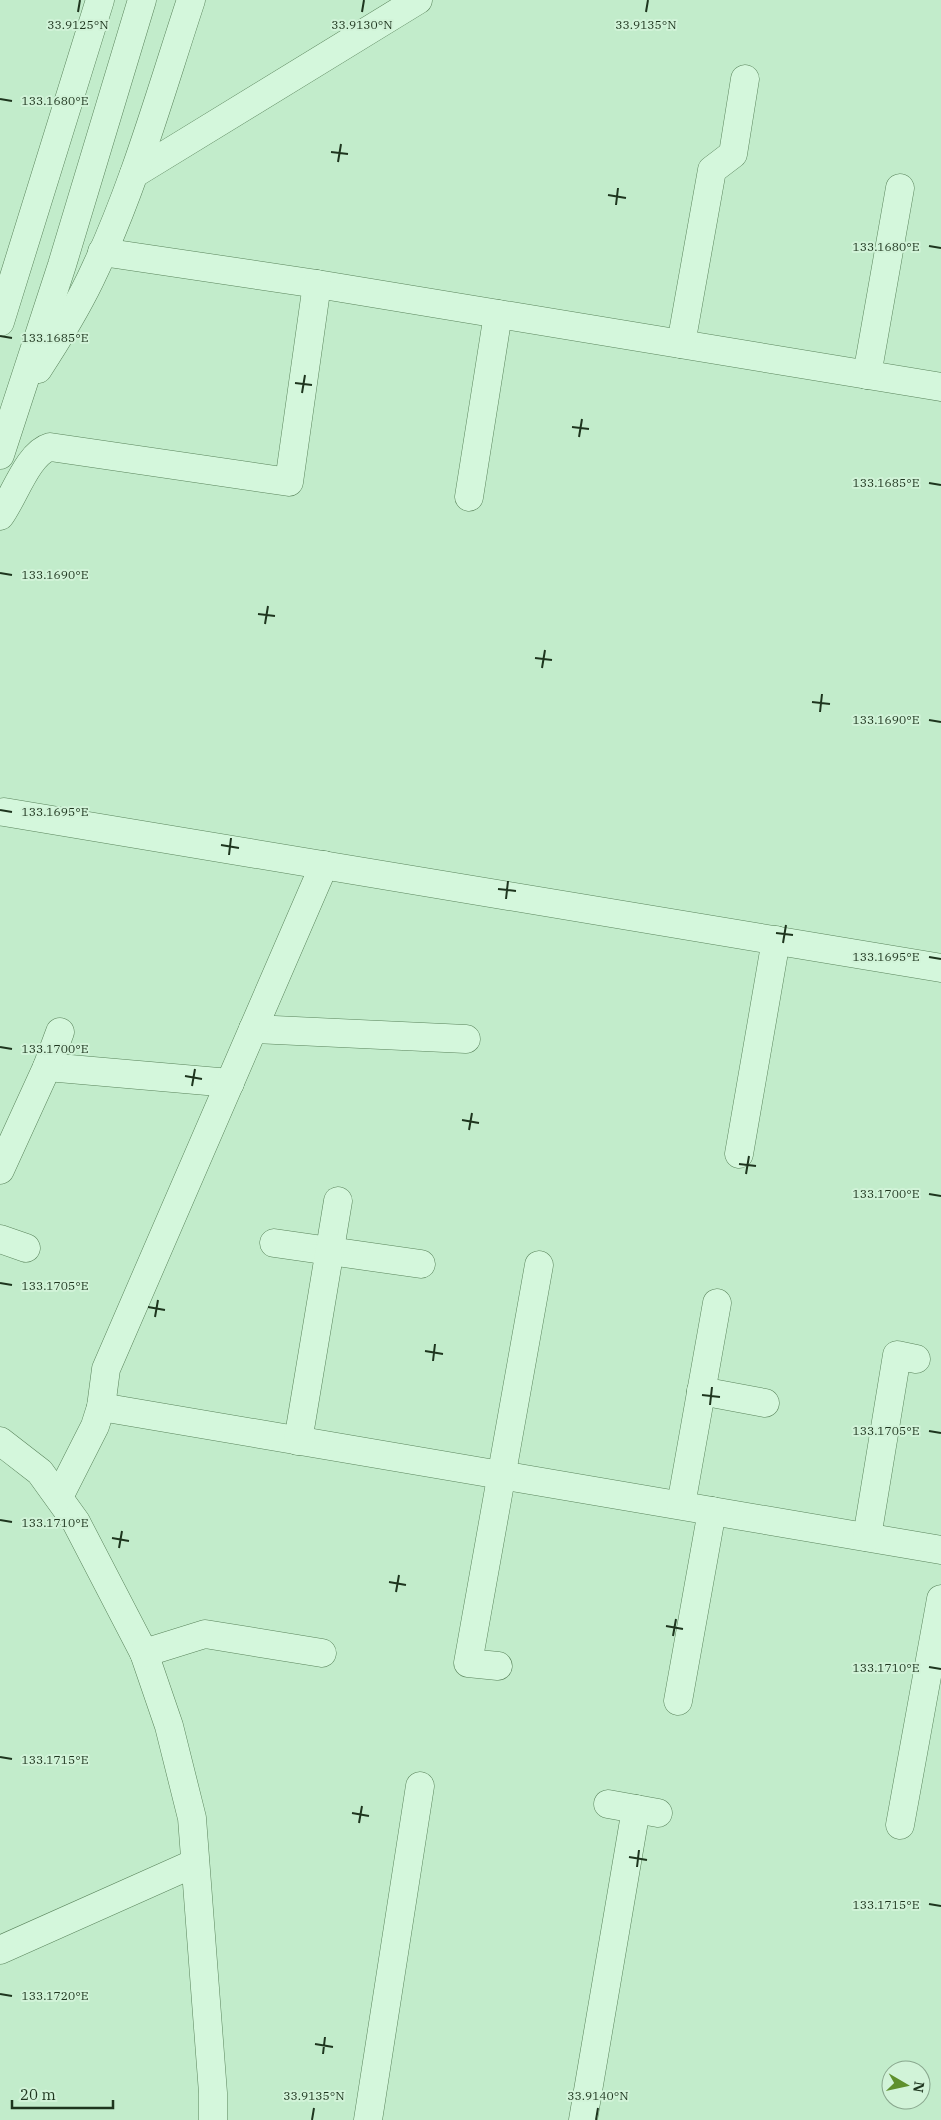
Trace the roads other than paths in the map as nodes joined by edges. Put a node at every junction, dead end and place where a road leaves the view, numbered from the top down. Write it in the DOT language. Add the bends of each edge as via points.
graph roads {
  1 [pos="100,0"];
  2 [pos="142,0"];
  3 [pos="191,0"];
  4 [pos="418,0"];
  5 [pos="745,79"];
  6 [pos="134,174"];
  7 [pos="900,188"];
  8 [pos="102,252"];
  9 [pos="317,284"];
  10 [pos="498,314"];
  11 [pos="0,322"];
  12 [pos="680,344"];
  13 [pos="867,375"];
  14 [pos="23,386"];
  15 [pos="941,387"];
  16 [pos="0,455"];
  17 [pos="469,497"];
  18 [pos="0,516"];
  19 [pos="4,812"];
  20 [pos="324,865"];
  21 [pos="776,940"];
  22 [pos="941,968"];
  23 [pos="253,1029"];
  24 [pos="60,1032"];
  25 [pos="466,1039"];
  26 [pos="47,1067"];
  27 [pos="230,1083"];
  28 [pos="739,1154"];
  29 [pos="0,1170"];
  30 [pos="338,1201"];
  31 [pos="0,1239"];
  32 [pos="274,1243"];
  33 [pos="26,1248"];
  34 [pos="330,1250"];
  35 [pos="421,1264"];
  36 [pos="539,1265"];
  37 [pos="717,1303"];
  38 [pos="916,1358"];
  39 [pos="701,1391"];
  40 [pos="765,1403"];
  41 [pos="101,1407"];
  42 [pos="298,1440"];
  43 [pos="0,1441"];
  44 [pos="501,1475"];
  45 [pos="59,1497"];
  46 [pos="681,1506"];
  47 [pos="712,1511"];
  48 [pos="867,1537"];
  49 [pos="941,1550"];
  50 [pos="941,1599"];
  51 [pos="322,1653"];
  52 [pos="144,1654"];
  53 [pos="498,1666"];
  54 [pos="678,1701"];
  55 [pos="420,1786"];
  56 [pos="608,1804"];
  57 [pos="900,1825"];
  58 [pos="195,1863"];
  59 [pos="0,1950"];
  60 [pos="213,2120"];
  61 [pos="368,2120"];
  62 [pos="583,2120"];
  1 -- 11 [label="street"];
  2 -- 14 [label="street"];
  3 -- 6 [label="street"];
  4 -- 6 [label="street"];
  5 -- 12 [label="street" via="733,154 712,170"];
  6 -- 8 [label="street"];
  7 -- 13 [label="street"];
  8 -- 9 [label="street"];
  8 -- 14 [label="street" via="66,326 38,370"];
  9 -- 10 [label="street"];
  9 -- 18 [label="street" via="289,482 50,447 41,450 31,461"];
  10 -- 12 [label="street"];
  10 -- 17 [label="street"];
  12 -- 13 [label="street"];
  13 -- 15 [label="street"];
  14 -- 16 [label="street"];
  19 -- 20 [label="street"];
  20 -- 21 [label="street"];
  20 -- 23 [label="street"];
  21 -- 22 [label="street"];
  21 -- 28 [label="street"];
  23 -- 25 [label="street"];
  23 -- 27 [label="street"];
  24 -- 26 [label="street"];
  26 -- 27 [label="street"];
  26 -- 29 [label="street"];
  27 -- 41 [label="street" via="106,1368"];
  30 -- 34 [label="street"];
  31 -- 33 [label="street"];
  32 -- 34 [label="street"];
  34 -- 35 [label="street"];
  34 -- 42 [label="street"];
  36 -- 44 [label="street"];
  37 -- 39 [label="street"];
  38 -- 48 [label="street" via="897,1355"];
  39 -- 40 [label="street"];
  39 -- 46 [label="street"];
  41 -- 42 [label="street"];
  41 -- 45 [label="street" via="95,1426"];
  42 -- 44 [label="street"];
  43 -- 45 [label="street" via="40,1472"];
  44 -- 46 [label="street"];
  44 -- 53 [label="street" via="468,1663"];
  45 -- 52 [label="street" via="76,1522"];
  46 -- 47 [label="street"];
  47 -- 48 [label="street"];
  47 -- 54 [label="street"];
  48 -- 49 [label="street"];
  50 -- 57 [label="street"];
  51 -- 52 [label="street" via="205,1634"];
  52 -- 58 [label="street" via="169,1726 192,1818"];
  55 -- 61 [label="street"];
  56 -- 62 [label="street" via="647,1811"];
  58 -- 59 [label="street"];
  58 -- 60 [label="street"];
}
